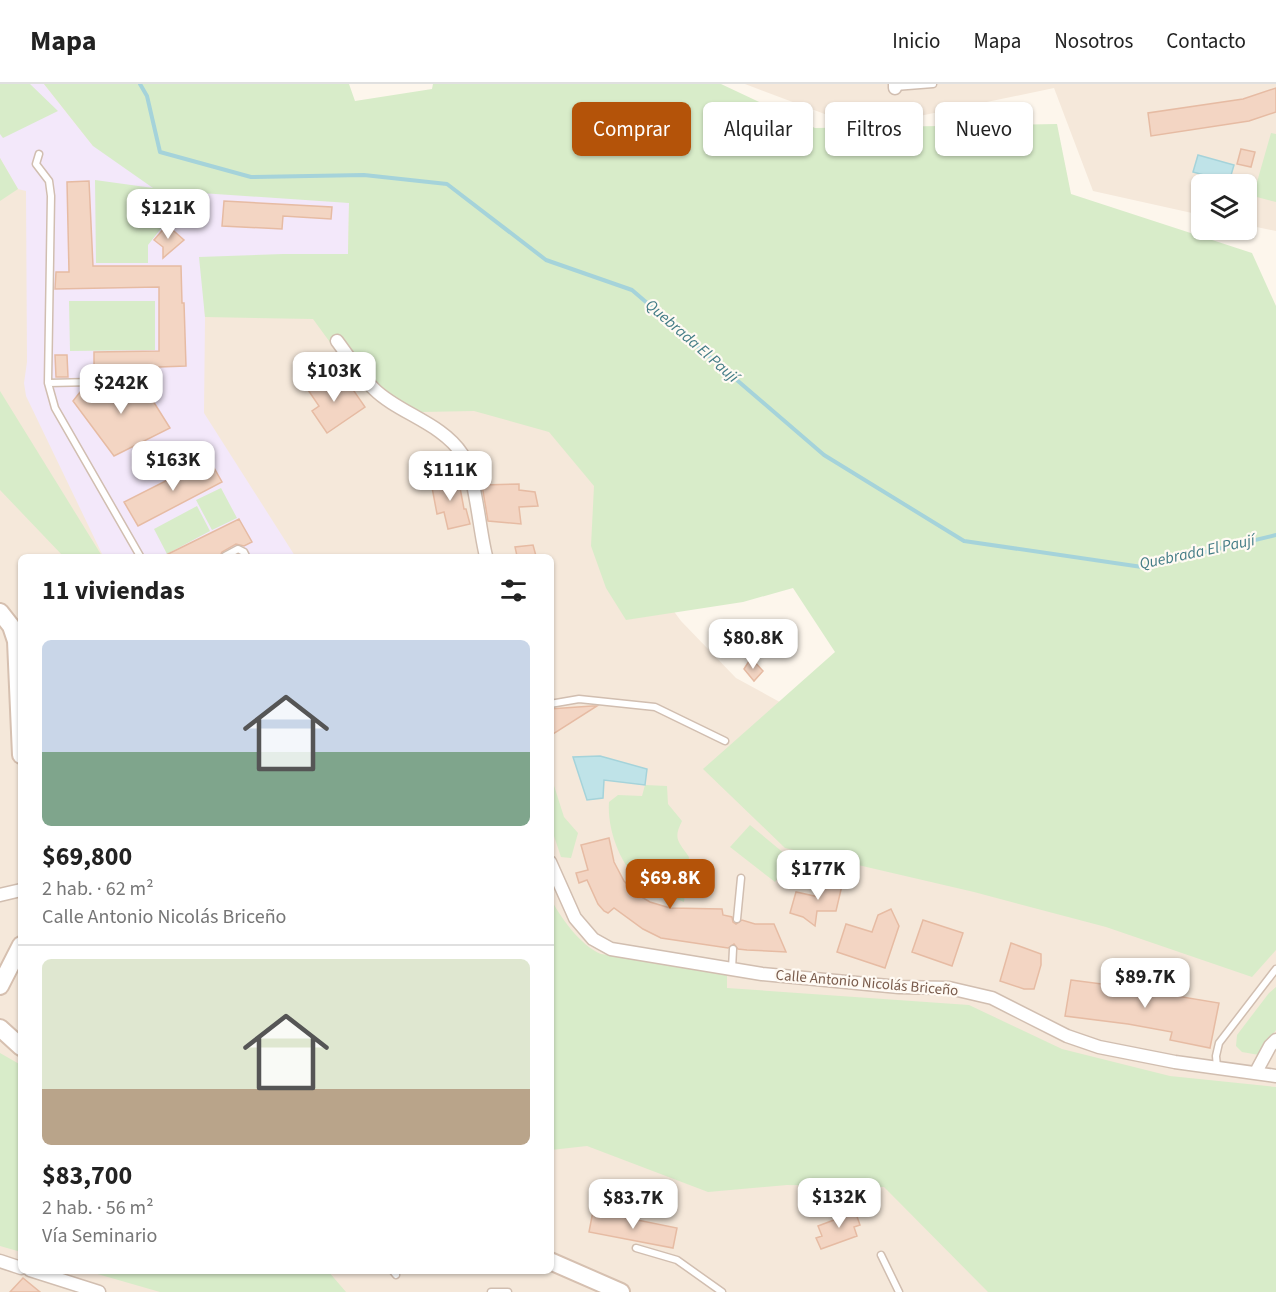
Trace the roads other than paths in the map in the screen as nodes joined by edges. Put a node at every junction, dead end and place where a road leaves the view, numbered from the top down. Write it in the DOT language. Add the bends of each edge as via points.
graph roads {
  1 [pos="933,84"];
  2 [pos="895,86"];
  3 [pos="39,154"];
  4 [pos="337,341"];
  5 [pos="140,381"];
  6 [pos="48,383"];
  7 [pos="139,554"];
  8 [pos="229,554"];
  9 [pos="245,554"];
  10 [pos="486,554"];
  11 [pos="0,612"];
  12 [pos="18,687"];
  13 [pos="554,703"];
  14 [pos="725,741"];
  15 [pos="554,871"];
  16 [pos="741,878"];
  17 [pos="18,891"];
  18 [pos="0,895"];
  19 [pos="737,919"];
  20 [pos="733,949"];
  21 [pos="18,951"];
  22 [pos="1276,969"];
  23 [pos="732,970"];
  24 [pos="0,986"];
  25 [pos="0,1028"];
  26 [pos="1276,1040"];
  27 [pos="18,1044"];
  28 [pos="1217,1067"];
  29 [pos="1256,1072"];
  30 [pos="1276,1076"];
  31 [pos="636,1248"];
  32 [pos="881,1255"];
  33 [pos="0,1261"];
  34 [pos="554,1263"];
  35 [pos="18,1267"];
  36 [pos="43,1274"];
  37 [pos="99,1292"];
  38 [pos="491,1292"];
  39 [pos="508,1292"];
  40 [pos="621,1292"];
  41 [pos="722,1292"];
  42 [pos="899,1292"];
  1 -- 2 [label="lane"];
  3 -- 6 [label="lane" via="36,164 49,181 51,196"];
  4 -- 10 [label="street" via="375,390 435,428 461,452 468,467"];
  5 -- 6 [label="lane"];
  6 -- 7 [label="lane" via="55,408"];
  8 -- 9 [label="lane" via="238,549"];
  11 -- 12 [label="main road" via="16,641"];
  13 -- 14 [label="lane" via="579,699 655,707"];
  15 -- 23 [label="street, Calle Antonio Nicolás Briceño" via="575,918 593,939 628,953"];
  16 -- 19 [label="lane"];
  17 -- 18 [label="street"];
  20 -- 23 [label="lane"];
  21 -- 24 [label="main road"];
  22 -- 28 [label="lane" via="1219,1043"];
  23 -- 28 [label="street, Calle Antonio Nicolás Briceño" via="970,992 992,998 1067,1036 1099,1047"];
  25 -- 27 [label="main road"];
  26 -- 29 [label="street"];
  28 -- 29 [label="street, Calle Antonio Nicolás Briceño"];
  29 -- 30 [label="street, Calle Antonio Nicolás Briceño"];
  31 -- 41 [label="lane" via="677,1260"];
  32 -- 42 [label="lane"];
  33 -- 35 [label="street"];
  34 -- 40 [label="main road"];
  36 -- 37 [label="street"];
  38 -- 39 [label="lane"];
}
